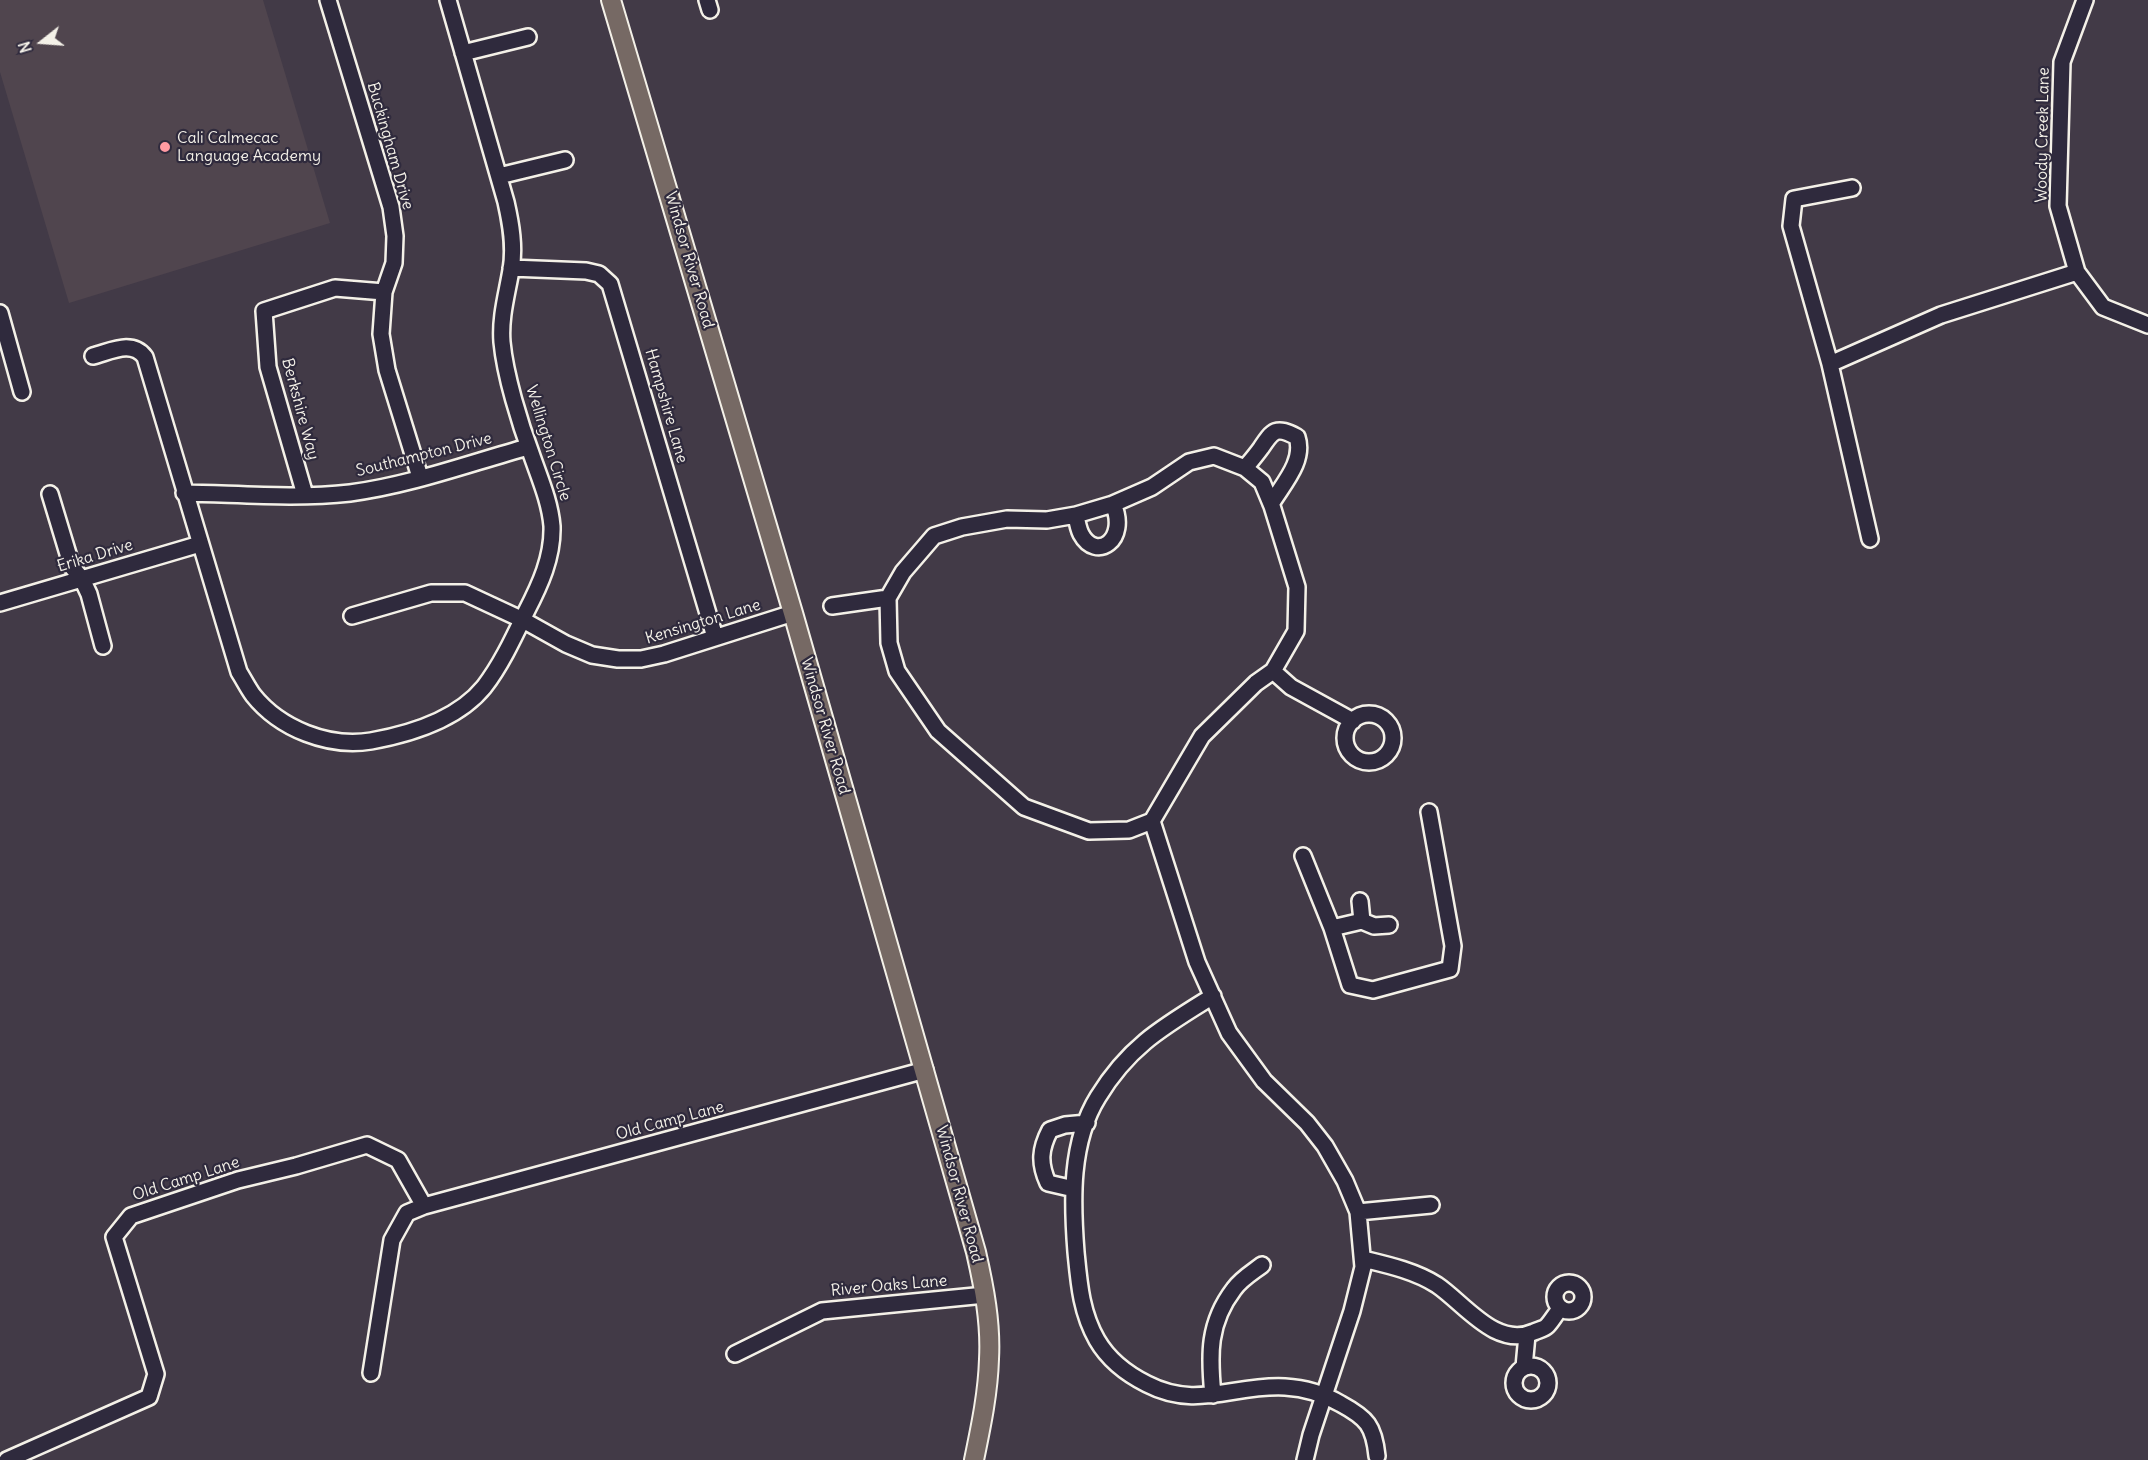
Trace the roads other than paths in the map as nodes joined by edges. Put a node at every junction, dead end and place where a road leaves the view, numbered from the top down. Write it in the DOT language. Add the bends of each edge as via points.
graph roads {
  1 [pos="328,0"];
  2 [pos="447,0"];
  3 [pos="611,0"];
  4 [pos="2085,0"];
  5 [pos="528,37"];
  6 [pos="463,53"];
  7 [pos="565,160"];
  8 [pos="499,176"];
  9 [pos="1852,188"];
  10 [pos="511,268"];
  11 [pos="2077,272"];
  12 [pos="384,292"];
  13 [pos="0,313"];
  14 [pos="2145,320"];
  15 [pos="93,356"];
  16 [pos="1830,364"];
  17 [pos="22,392"];
  18 [pos="528,447"];
  19 [pos="1245,468"];
  20 [pos="420,477"];
  21 [pos="184,493"];
  22 [pos="50,494"];
  23 [pos="305,495"];
  24 [pos="1113,504"];
  25 [pos="1271,504"];
  26 [pos="1076,515"];
  27 [pos="1870,539"];
  28 [pos="200,544"];
  29 [pos="82,579"];
  30 [pos="888,598"];
  31 [pos="0,603"];
  32 [pos="832,606"];
  33 [pos="793,614"];
  34 [pos="352,616"];
  35 [pos="523,620"];
  36 [pos="715,637"];
  37 [pos="103,646"];
  38 [pos="1274,671"];
  39 [pos="1353,721"];
  40 [pos="1429,812"];
  41 [pos="1152,821"];
  42 [pos="1303,856"];
  43 [pos="1360,901"];
  44 [pos="1362,921"];
  45 [pos="1389,925"];
  46 [pos="1332,928"];
  47 [pos="1213,996"];
  48 [pos="925,1070"];
  49 [pos="1087,1123"];
  50 [pos="1074,1189"];
  51 [pos="1431,1205"];
  52 [pos="424,1206"];
  53 [pos="1358,1212"];
  54 [pos="1363,1259"];
  55 [pos="1262,1265"];
  56 [pos="985,1295"];
  57 [pos="1561,1308"];
  58 [pos="1527,1335"];
  59 [pos="735,1354"];
  60 [pos="1524,1367"];
  61 [pos="371,1373"];
  62 [pos="1213,1395"];
  63 [pos="1324,1395"];
  64 [pos="1377,1456"];
  65 [pos="7,1460"];
  66 [pos="974,1460"];
  67 [pos="1305,1460"];
  1 -- 12 [label="street, Buckingham Drive" via="391,207 394,263"];
  2 -- 6 [label="street, Wellington Circle"];
  3 -- 33 [label="main road, Windsor River Road"];
  4 -- 11 [label="street, Woody Creek Lane" via="2062,62 2058,206"];
  5 -- 6 [label="street"];
  6 -- 8 [label="street, Wellington Circle"];
  7 -- 8 [label="street"];
  8 -- 10 [label="street, Wellington Circle" via="511,223"];
  9 -- 16 [label="street" via="1794,200 1791,226"];
  10 -- 18 [label="street, Wellington Circle" via="502,342"];
  10 -- 36 [label="street, Hampshire Lane" via="586,271 599,274 610,284"];
  11 -- 14 [label="street, Woody Creek Lane" via="2103,307"];
  11 -- 16 [label="street" via="1941,315"];
  12 -- 20 [label="street, Buckingham Drive" via="383,352"];
  12 -- 23 [label="street, Berkshire Way" via="335,288 264,311 268,367"];
  13 -- 17 [label="street"];
  15 -- 21 [label="street, Wellington Circle" via="130,347 140,350 145,357"];
  16 -- 27 [label="street"];
  18 -- 20 [label="street, Southampton Drive"];
  18 -- 35 [label="street, Wellington Circle" via="549,505 552,527 546,569"];
  19 -- 24 [label="street" via="1214,456 1189,462 1152,487"];
  19 -- 25 [label="street" via="1262,482"];
  19 -- 25 [label="street" via="1269,435 1287,432 1297,437 1300,447 1296,464"];
  20 -- 23 [label="street, Southampton Drive" via="352,492"];
  21 -- 23 [label="street, Southampton Drive"];
  21 -- 28 [label="street, Wellington Circle"];
  22 -- 29 [label="street" via="72,567"];
  24 -- 26 [label="street"];
  24 -- 26 [label="street" via="1118,530 1105,546 1086,542"];
  25 -- 38 [label="street" via="1297,587 1296,630"];
  26 -- 30 [label="street" via="1047,520 1007,519 934,536 903,572"];
  28 -- 29 [label="street, Erika Drive"];
  28 -- 35 [label="street, Wellington Circle" via="230,647 254,696 273,715 292,726 334,742 383,739 447,716 482,688"];
  29 -- 31 [label="street, Erika Drive"];
  29 -- 37 [label="street"];
  30 -- 32 [label="street"];
  30 -- 41 [label="street" via="889,643 897,671 938,731 1024,807 1089,831 1129,830"];
  33 -- 36 [label="street, Kensington Lane"];
  33 -- 48 [label="main road, Windsor River Road"];
  34 -- 35 [label="street, Kensington Lane" via="431,593 465,593"];
  35 -- 36 [label="street, Kensington Lane" via="592,655 618,659 664,654"];
  38 -- 39 [label="street" via="1291,687"];
  38 -- 41 [label="street" via="1256,683 1202,736"];
  40 -- 46 [label="street" via="1453,946 1450,969 1373,990 1350,985"];
  41 -- 47 [label="street" via="1197,962"];
  42 -- 46 [label="street"];
  43 -- 44 [label="street"];
  44 -- 45 [label="street" via="1374,926"];
  44 -- 46 [label="street"];
  47 -- 49 [label="street" via="1156,1032 1130,1054 1097,1098"];
  47 -- 53 [label="street" via="1229,1033 1264,1081 1307,1123 1324,1146"];
  48 -- 52 [label="street, Old Camp Lane"];
  48 -- 56 [label="main road, Windsor River Road"];
  49 -- 50 [label="street" via="1081,1137"];
  49 -- 50 [label="street" via="1050,1130 1041,1156 1048,1183"];
  50 -- 62 [label="street" via="1072,1210 1079,1285 1083,1310 1097,1341 1118,1367 1147,1384 1174,1396"];
  51 -- 53 [label="street"];
  52 -- 61 [label="street, Old Camp Lane" via="407,1213 392,1240"];
  52 -- 65 [label="street, Old Camp Lane" via="398,1160 367,1145 238,1180 131,1216 114,1237 156,1374 149,1397"];
  53 -- 54 [label="street"];
  54 -- 58 [label="street" via="1407,1270 1435,1284 1482,1323 1504,1334"];
  54 -- 63 [label="street" via="1352,1311"];
  55 -- 62 [label="street" via="1234,1288 1212,1334 1209,1358"];
  56 -- 59 [label="street, River Oaks Lane" via="822,1311"];
  56 -- 66 [label="main road, Windsor River Road" via="989,1357 983,1420"];
  57 -- 58 [label="street" via="1546,1327"];
  58 -- 60 [label="street"];
  62 -- 63 [label="street" via="1287,1387"];
  63 -- 64 [label="street" via="1358,1413 1368,1423 1375,1436"];
  63 -- 67 [label="street"];
}
